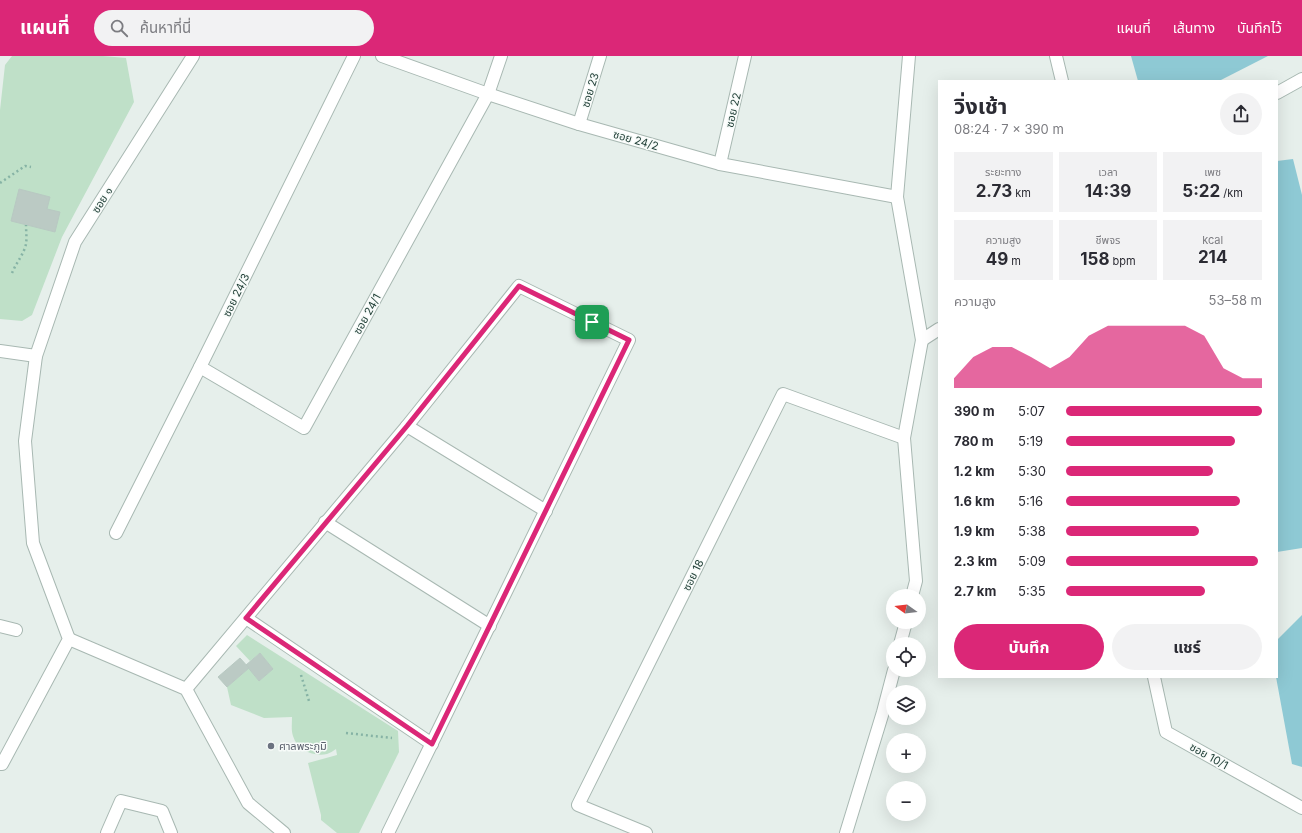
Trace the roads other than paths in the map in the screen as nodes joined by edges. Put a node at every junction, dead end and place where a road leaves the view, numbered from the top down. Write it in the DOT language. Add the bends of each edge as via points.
graph roads {
  1 [pos="192,56"];
  2 [pos="354,56"];
  3 [pos="382,56"];
  4 [pos="501,56"];
  5 [pos="600,56"];
  6 [pos="745,56"];
  7 [pos="909,56"];
  8 [pos="1056,56"];
  9 [pos="1302,79"];
  10 [pos="1062,80"];
  11 [pos="1278,92"];
  12 [pos="488,94"];
  13 [pos="579,124"];
  14 [pos="720,164"];
  15 [pos="897,196"];
  16 [pos="938,330"];
  17 [pos="922,340"];
  18 [pos="0,351"];
  19 [pos="36,356"];
  20 [pos="200,367"];
  21 [pos="407,426"];
  22 [pos="904,438"];
  23 [pos="546,511"];
  24 [pos="325,522"];
  25 [pos="116,534"];
  26 [pos="914,589"];
  27 [pos="246,618"];
  28 [pos="0,626"];
  29 [pos="490,626"];
  30 [pos="16,630"];
  31 [pos="69,639"];
  32 [pos="892,677"];
  33 [pos="1154,678"];
  34 [pos="186,688"];
  35 [pos="432,744"];
  36 [pos="1,764"];
  37 [pos="1302,808"];
  38 [pos="107,833"];
  39 [pos="171,833"];
  40 [pos="284,833"];
  41 [pos="388,833"];
  42 [pos="646,833"];
  43 [pos="846,833"];
  1 -- 19 [label="street, ซอย ๑" via="75,242"];
  2 -- 20 [label="street, ซอย 24/3"];
  3 -- 12 [label="street, ซอย 24/2"];
  4 -- 12 [label="street"];
  5 -- 13 [label="street, ซอย 23"];
  6 -- 14 [label="street, ซอย 22"];
  7 -- 15 [label="street"];
  8 -- 10 [label="street"];
  9 -- 11 [label="street"];
  12 -- 13 [label="street, ซอย 24/2"];
  12 -- 20 [label="street, ซอย 24/1" via="304,428"];
  13 -- 14 [label="street, ซอย 24/2"];
  14 -- 15 [label="street, ซอย 24/2"];
  15 -- 17 [label="street"];
  16 -- 17 [label="street"];
  17 -- 22 [label="street"];
  18 -- 19 [label="street"];
  19 -- 31 [label="street, ซอย ๑" via="25,441 33,543"];
  20 -- 25 [label="street, ซอย 24/3"];
  21 -- 23 [label="street"];
  21 -- 23 [label="street" via="519,286 629,340"];
  21 -- 24 [label="street"];
  22 -- 26 [label="street" via="916,580"];
  22 -- 42 [label="street, ซอย 18" via="784,394 578,806"];
  23 -- 29 [label="street"];
  24 -- 27 [label="street"];
  24 -- 29 [label="street"];
  27 -- 34 [label="street"];
  27 -- 35 [label="street"];
  28 -- 30 [label="street"];
  29 -- 35 [label="street"];
  31 -- 34 [label="street"];
  31 -- 36 [label="street"];
  32 -- 43 [label="street"];
  33 -- 37 [label="street, ซอย 10/1" via="1166,732"];
  34 -- 40 [label="street" via="248,803"];
  35 -- 41 [label="street"];
  38 -- 39 [label="street" via="121,801 162,811"];
}
